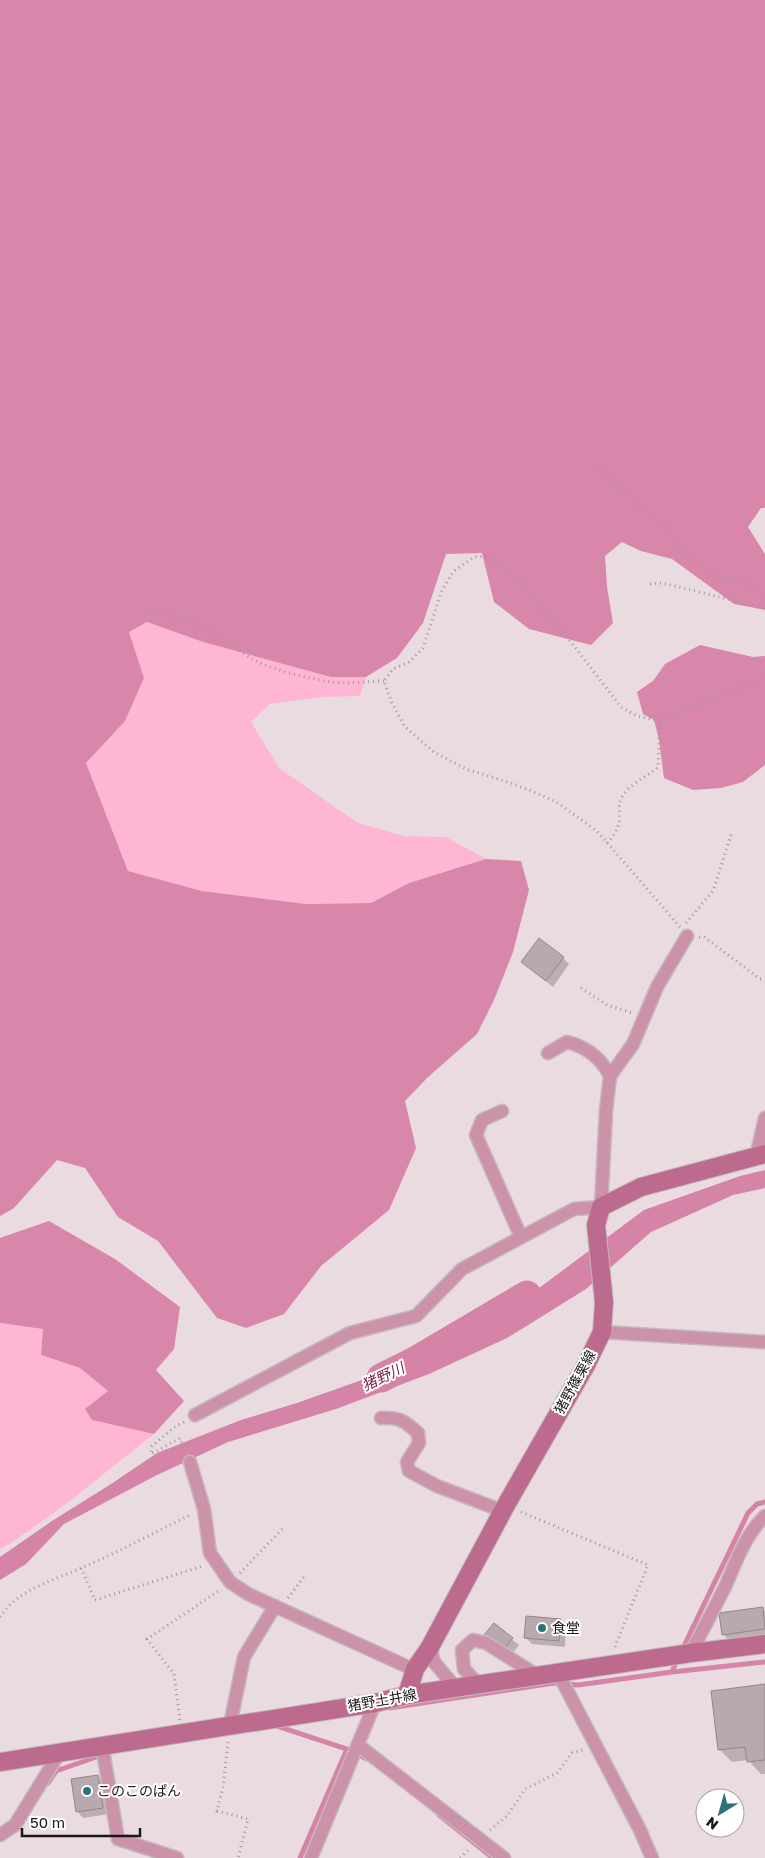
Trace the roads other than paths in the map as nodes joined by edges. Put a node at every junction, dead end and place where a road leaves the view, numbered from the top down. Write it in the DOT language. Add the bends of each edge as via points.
graph roads {
  1 [pos="687,936"];
  2 [pos="548,1053"];
  3 [pos="610,1076"];
  4 [pos="502,1111"];
  5 [pos="765,1118"];
  6 [pos="761,1155"];
  7 [pos="601,1207"];
  8 [pos="521,1237"];
  9 [pos="602,1332"];
  10 [pos="765,1342"];
  11 [pos="196,1415"];
  12 [pos="381,1418"];
  13 [pos="190,1462"];
  14 [pos="504,1508"];
  15 [pos="765,1516"];
  16 [pos="278,1607"];
  17 [pos="765,1644"];
  18 [pos="430,1647"];
  19 [pos="691,1653"];
  20 [pos="415,1669"];
  21 [pos="558,1673"];
  22 [pos="538,1676"];
  23 [pos="480,1685"];
  24 [pos="456,1688"];
  25 [pos="407,1695"];
  26 [pos="375,1703"];
  27 [pos="230,1725"];
  28 [pos="102,1745"];
  29 [pos="358,1745"];
  30 [pos="60,1752"];
  31 [pos="0,1762"];
  32 [pos="0,1835"];
  33 [pos="139,1852"];
  34 [pos="650,1856"];
  35 [pos="176,1858"];
  36 [pos="311,1858"];
  37 [pos="504,1858"];
  1 -- 3 [label="street" via="656,987 633,1044"];
  2 -- 3 [label="street" via="567,1042 581,1045 605,1065"];
  3 -- 7 [label="street"];
  4 -- 8 [label="street" via="482,1120 476,1135"];
  5 -- 6 [label="street"];
  6 -- 7 [label="main road" via="641,1186"];
  7 -- 8 [label="street" via="574,1208"];
  7 -- 9 [label="main road, 猪野篠栗線" via="596,1225 604,1302"];
  8 -- 11 [label="street" via="462,1269 416,1316 350,1333"];
  9 -- 10 [label="street"];
  9 -- 14 [label="main road, 猪野篠栗線"];
  12 -- 14 [label="street" via="394,1417 418,1432 419,1443 407,1462 409,1471 437,1486"];
  13 -- 16 [label="street" via="204,1508 210,1553 230,1582"];
  14 -- 18 [label="main road, 猪野篠栗線"];
  15 -- 19 [label="street" via="756,1524 743,1546"];
  16 -- 20 [label="street"];
  16 -- 27 [label="street" via="244,1657"];
  17 -- 19 [label="main road, 猪野土井線"];
  18 -- 20 [label="main road, 猪野篠栗線"];
  18 -- 24 [label="street" via="434,1662"];
  19 -- 21 [label="main road, 猪野土井線"];
  20 -- 25 [label="main road, 猪野篠栗線"];
  21 -- 22 [label="main road, 猪野土井線"];
  21 -- 34 [label="street" via="640,1830"];
  22 -- 23 [label="main road, 猪野土井線"];
  22 -- 23 [label="street" via="486,1643 473,1640 462,1650 464,1669"];
  23 -- 24 [label="main road, 猪野土井線"];
  24 -- 25 [label="main road, 猪野土井線"];
  25 -- 26 [label="main road, 猪野土井線"];
  26 -- 27 [label="main road, 猪野土井線"];
  26 -- 29 [label="street"];
  27 -- 28 [label="main road, 猪野土井線"];
  28 -- 30 [label="main road, 猪野土井線"];
  28 -- 33 [label="street" via="118,1839"];
  29 -- 36 [label="street"];
  29 -- 37 [label="street"];
  30 -- 31 [label="main road, 猪野土井線"];
  30 -- 32 [label="street" via="15,1825"];
  33 -- 35 [label="street"];
}
